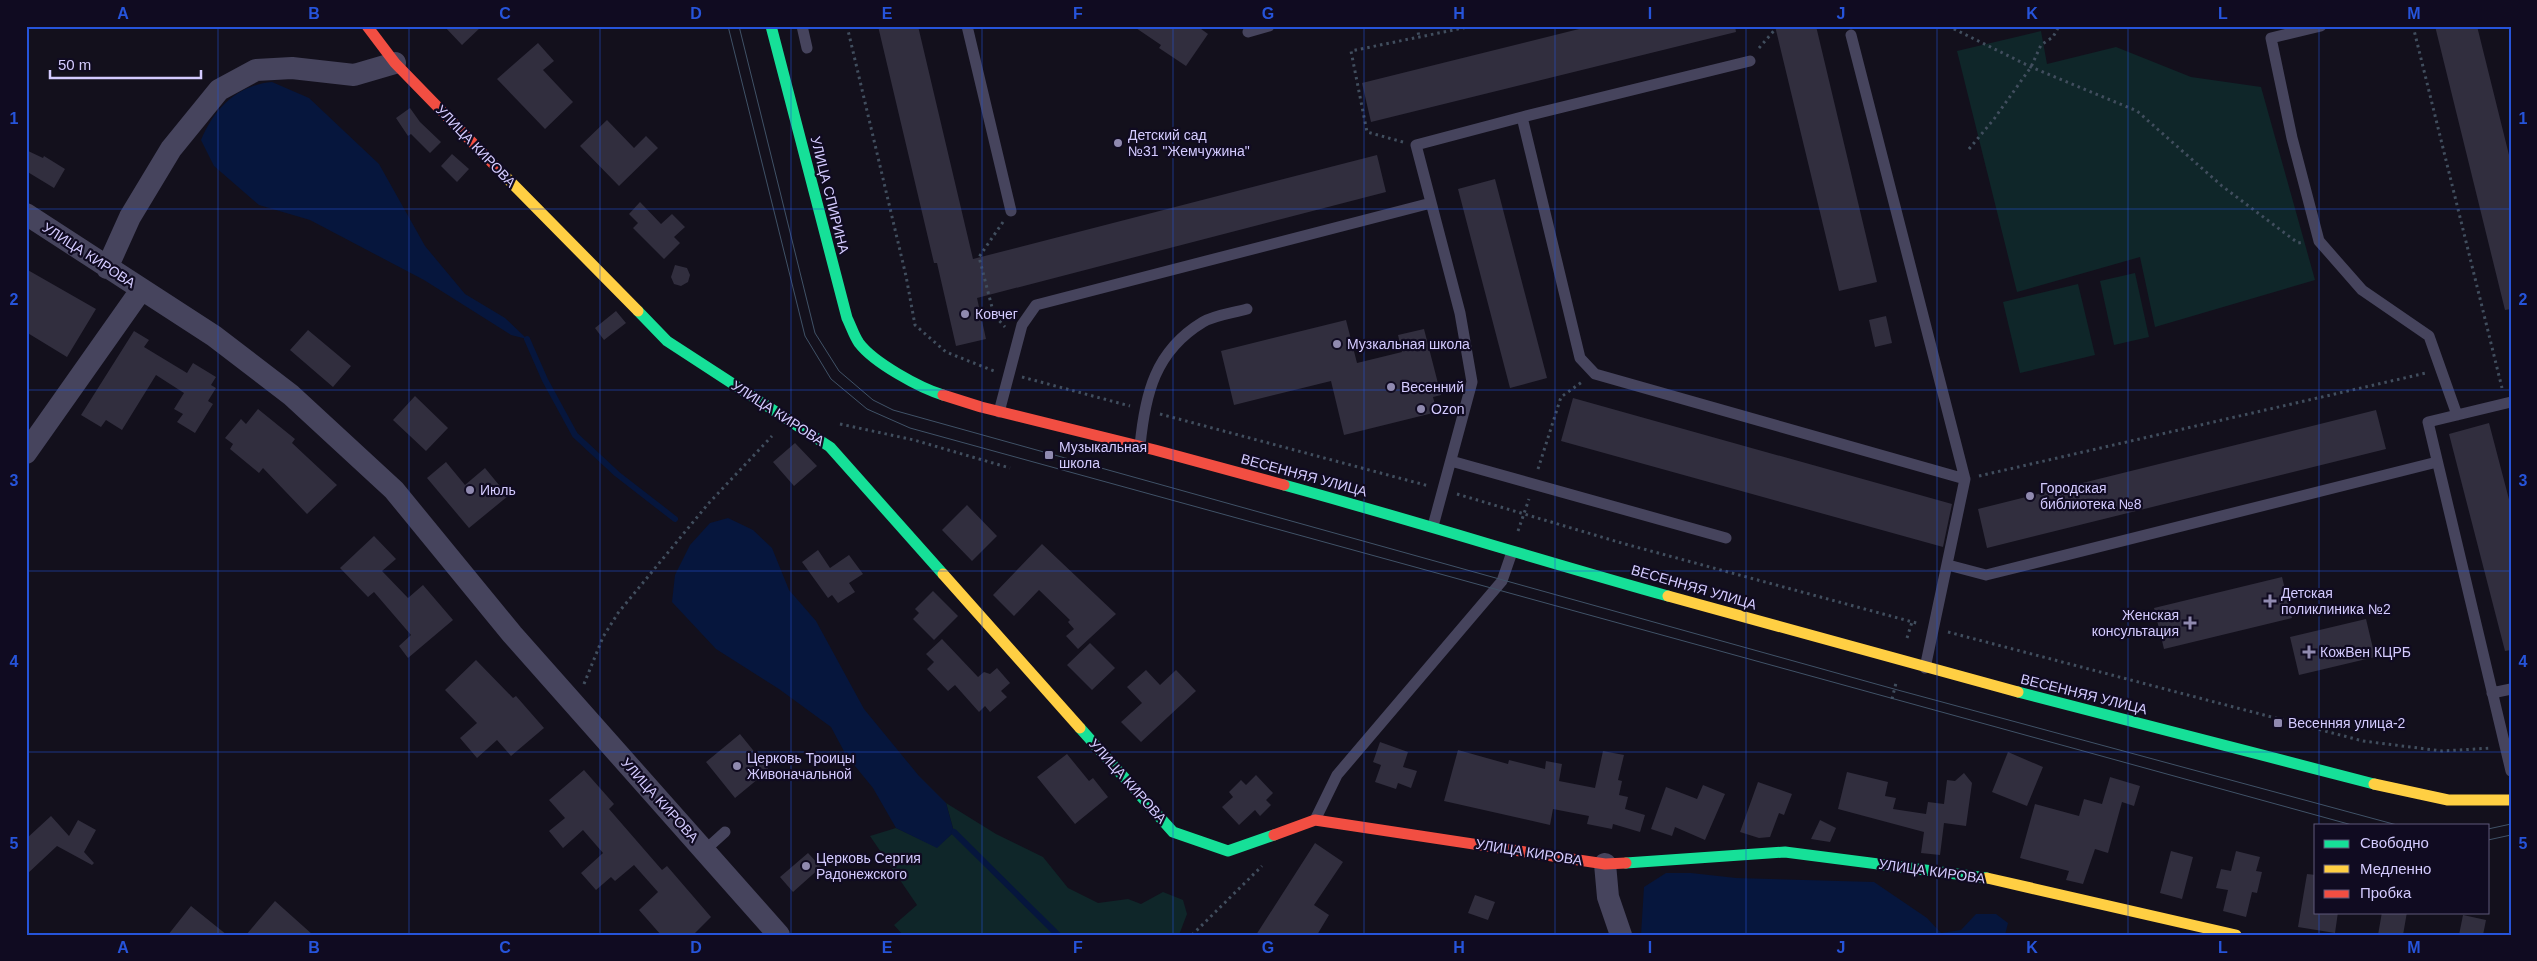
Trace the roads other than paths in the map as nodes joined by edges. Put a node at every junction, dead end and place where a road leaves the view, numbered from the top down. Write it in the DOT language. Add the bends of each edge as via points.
graph roads {
  1 [pos="367,26"];
  2 [pos="771,26"];
  3 [pos="802,26"];
  4 [pos="967,26"];
  5 [pos="1269,26"];
  6 [pos="2321,26"];
  7 [pos="1248,32"];
  8 [pos="1851,35"];
  9 [pos="807,48"];
  10 [pos="1750,61"];
  11 [pos="395,63"];
  12 [pos="1522,117"];
  13 [pos="1431,203"];
  14 [pos="1011,211"];
  15 [pos="26,214"];
  16 [pos="107,268"];
  17 [pos="141,290"];
  18 [pos="1247,309"];
  19 [pos="880,361"];
  20 [pos="2508,403"];
  21 [pos="998,412"];
  22 [pos="2457,415"];
  23 [pos="1140,446"];
  24 [pos="26,453"];
  25 [pos="1450,461"];
  26 [pos="2437,462"];
  27 [pos="1965,479"];
  28 [pos="1433,526"];
  29 [pos="1726,538"];
  30 [pos="1512,552"];
  31 [pos="1948,565"];
  32 [pos="1925,668"];
  33 [pos="2511,689"];
  34 [pos="2492,693"];
  35 [pos="2511,771"];
  36 [pos="2511,800"];
  37 [pos="1315,820"];
  38 [pos="725,832"];
  39 [pos="704,851"];
  40 [pos="1605,864"];
  41 [pos="779,935"];
  42 [pos="1621,935"];
  43 [pos="2236,935"];
  1 -- 11 [label="street, УЛИЦА КИРОВА"];
  2 -- 19 [label="street, УЛИЦА СПИРИНА" via="847,318 859,343"];
  3 -- 9 [label="lane"];
  4 -- 14 [label="lane"];
  5 -- 7 [label="lane"];
  6 -- 22 [label="lane" via="2270,38 2319,241 2362,290 2429,336"];
  8 -- 27 [label="lane"];
  10 -- 12 [label="lane"];
  11 -- 16 [label="street" via="354,75 292,68 256,70 219,90 171,149 130,217"];
  11 -- 37 [label="street, УЛИЦА КИРОВА" via="667,340 830,447 1173,832 1228,851"];
  12 -- 13 [label="lane" via="1416,145"];
  12 -- 27 [label="lane" via="1580,358 1595,374"];
  13 -- 21 [label="lane" via="1036,305 1022,325"];
  13 -- 25 [label="lane" via="1460,313 1472,382"];
  15 -- 16 [label="street, УЛИЦА КИРОВА"];
  16 -- 17 [label="street, УЛИЦА КИРОВА"];
  17 -- 24 [label="street"];
  17 -- 39 [label="street, УЛИЦА КИРОВА" via="214,336 291,395 394,490 512,634"];
  18 -- 23 [label="lane" via="1204,322 1172,346 1156,370 1144,409"];
  19 -- 21 [label="street, ВЕСЕННЯЯ УЛИЦА" via="930,391"];
  20 -- 22 [label="lane"];
  21 -- 23 [label="street, ВЕСЕННЯЯ УЛИЦА"];
  22 -- 26 [label="lane" via="2428,422"];
  23 -- 28 [label="street, ВЕСЕННЯЯ УЛИЦА"];
  25 -- 28 [label="lane"];
  25 -- 29 [label="lane"];
  26 -- 31 [label="lane" via="1986,575"];
  26 -- 34 [label="lane"];
  27 -- 31 [label="lane"];
  28 -- 30 [label="street, ВЕСЕННЯЯ УЛИЦА"];
  30 -- 32 [label="street, ВЕСЕННЯЯ УЛИЦА"];
  30 -- 37 [label="lane" via="1502,581 1337,775"];
  31 -- 32 [label="lane"];
  32 -- 36 [label="street, ВЕСЕННЯЯ УЛИЦА" via="2411,793 2448,800"];
  33 -- 34 [label="lane"];
  34 -- 35 [label="lane"];
  37 -- 40 [label="street, УЛИЦА КИРОВА"];
  38 -- 39 [label="lane"];
  39 -- 41 [label="street, УЛИЦА КИРОВА"];
  40 -- 42 [label="street" via="1608,897"];
  40 -- 43 [label="street, УЛИЦА КИРОВА" via="1785,852 1979,876"];
}
